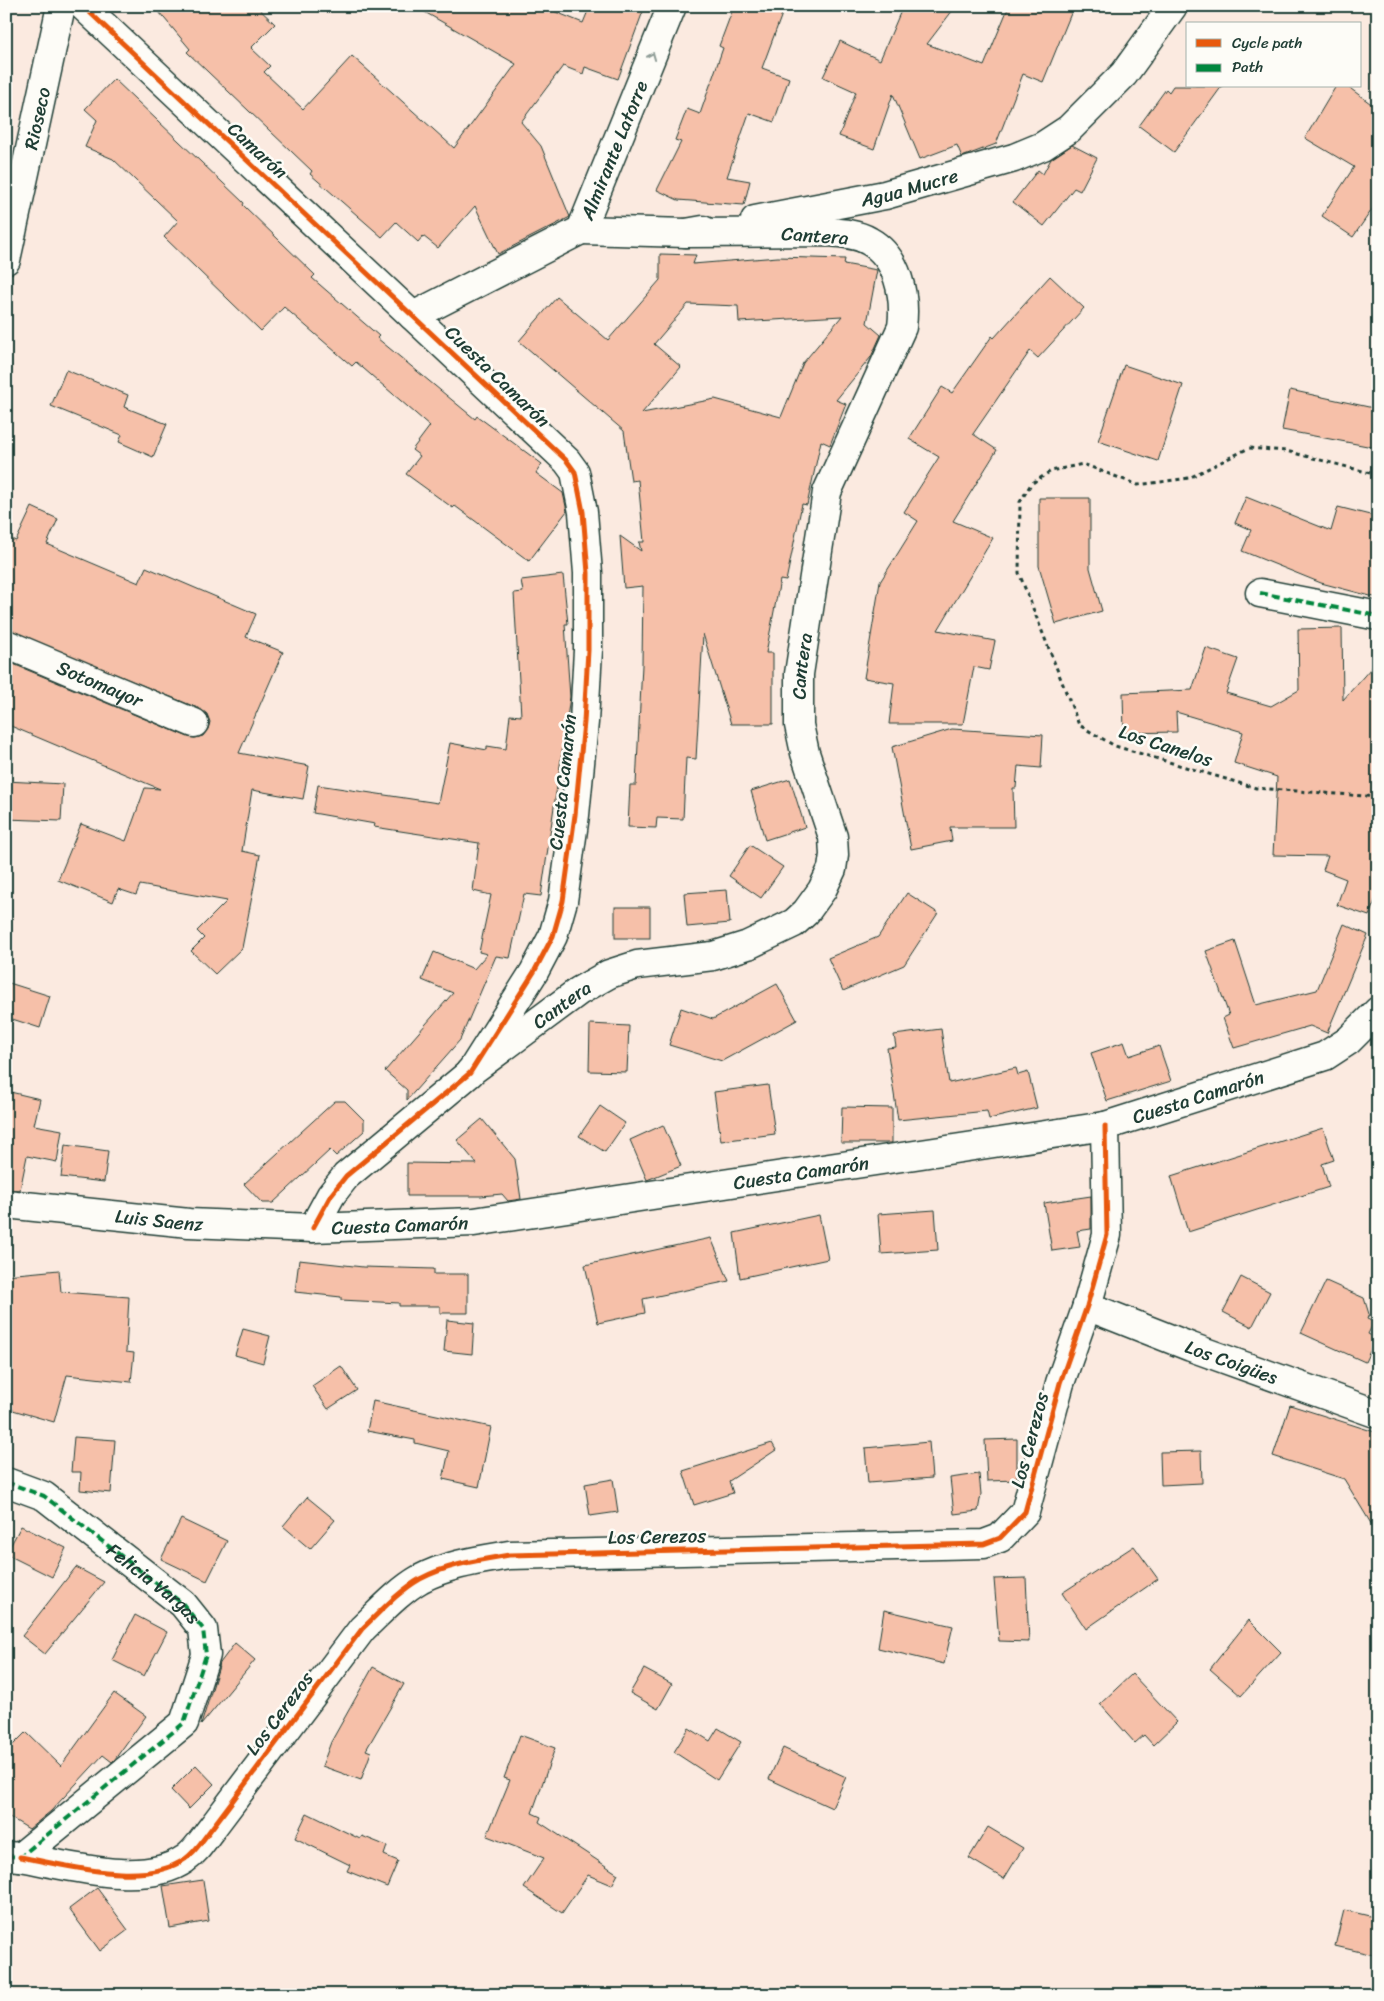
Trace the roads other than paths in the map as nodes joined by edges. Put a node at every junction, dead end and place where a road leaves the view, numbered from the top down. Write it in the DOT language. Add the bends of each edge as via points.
graph roads {
  1 [pos="61,6"];
  2 [pos="82,6"];
  3 [pos="672,6"];
  4 [pos="1173,6"];
  5 [pos="581,230"];
  6 [pos="686,233"];
  7 [pos="6,260"];
  8 [pos="413,316"];
  9 [pos="1260,593"];
  10 [pos="1378,616"];
  11 [pos="6,644"];
  12 [pos="194,723"];
  13 [pos="1378,1011"];
  14 [pos="470,1072"];
  15 [pos="1105,1126"];
  16 [pos="6,1204"];
  17 [pos="313,1228"];
  18 [pos="1087,1306"];
  19 [pos="1378,1414"];
  20 [pos="6,1482"];
  21 [pos="13,1856"];
  1 -- 7 [label="street, Rioseco"];
  2 -- 8 [label="street, Camarón"];
  5 -- 3 [label="street, Almirante Latorre, one-way"];
  4 -- 6 [label="street, Agua Mucre" via="1124,74 1069,129 1042,146 1014,158 885,195"];
  5 -- 6 [label="street, Agua Mucre"];
  5 -- 8 [label="street, Almirante Latorre"];
  6 -- 14 [label="street, Cantera" via="847,234 868,241 884,254 902,291 902,326 827,492 799,674 799,725 804,753 833,837 832,869 815,901 787,927 748,945 713,956 636,965 609,974"];
  8 -- 14 [label="street, Cuesta Camarón" via="575,472 583,512 588,573 584,722 563,901 553,936 542,958"];
  9 -- 10 [label="street"];
  11 -- 12 [label="street, Sotomayor"];
  13 -- 15 [label="street, Cuesta Camarón" via="1348,1041 1325,1056"];
  14 -- 17 [label="street, Cuesta Camarón" via="346,1176"];
  15 -- 17 [label="street, Cuesta Camarón" via="474,1222"];
  15 -- 18 [label="street, Los Cerezos" via="1107,1234"];
  16 -- 17 [label="street, Luis Saenz" via="189,1223"];
  18 -- 19 [label="street, Los Coigües"];
  18 -- 21 [label="street, Los Cerezos" via="1060,1383 1025,1512 1000,1538 984,1544 510,1554 459,1564 420,1579 362,1629 185,1859 163,1870 128,1874"];
  20 -- 21 [label="street, Felicia Vargas" via="44,1496 183,1604 203,1629 206,1655 184,1723"];
}
